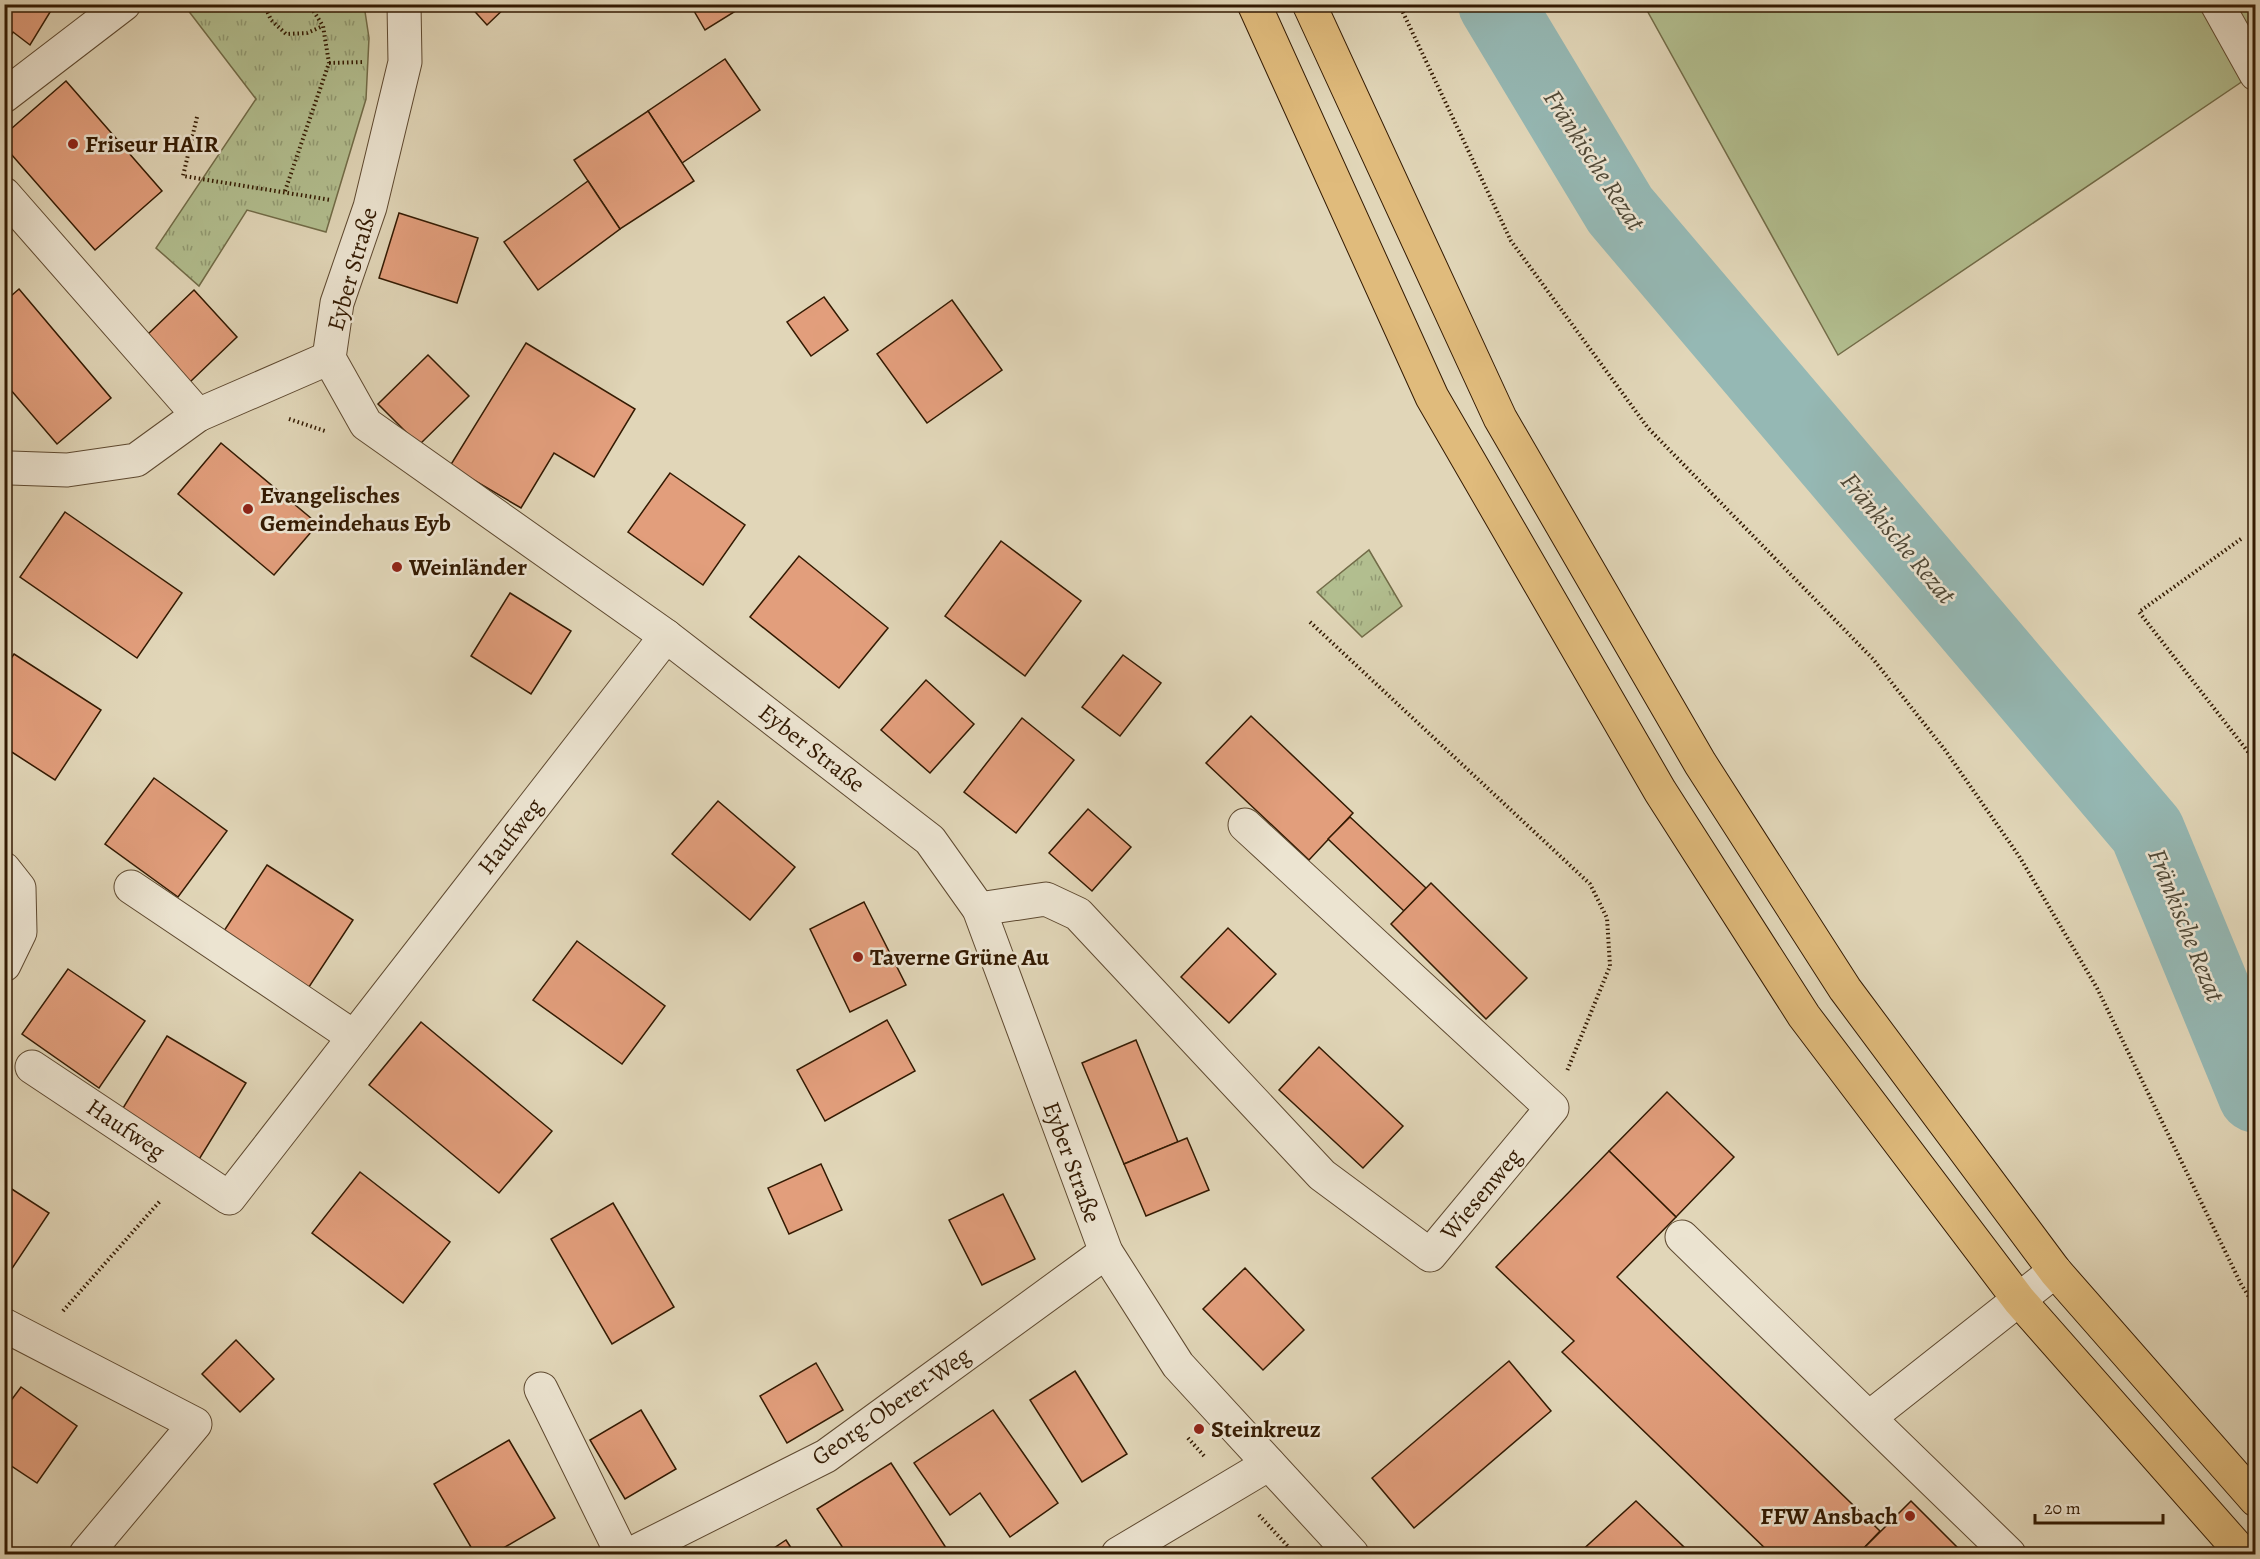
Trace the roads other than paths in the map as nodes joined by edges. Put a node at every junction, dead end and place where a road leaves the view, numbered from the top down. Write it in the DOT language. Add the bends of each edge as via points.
graph roads {
  1 [pos="124,4"];
  2 [pos="404,4"];
  3 [pos="1254,4"];
  4 [pos="1309,4"];
  5 [pos="2217,4"];
  6 [pos="2256,74"];
  7 [pos="4,96"];
  8 [pos="4,194"];
  9 [pos="315,364"];
  10 [pos="198,415"];
  11 [pos="11,468"];
  12 [pos="666,636"];
  13 [pos="1245,825"];
  14 [pos="4,869"];
  15 [pos="131,886"];
  16 [pos="979,909"];
  17 [pos="4,964"];
  18 [pos="354,1037"];
  19 [pos="32,1067"];
  20 [pos="1682,1237"];
  21 [pos="1106,1252"];
  22 [pos="2055,1271"];
  23 [pos="2019,1300"];
  24 [pos="4,1325"];
  25 [pos="541,1389"];
  26 [pos="1870,1417"];
  27 [pos="1269,1464"];
  28 [pos="2256,1500"];
  29 [pos="86,1554"];
  30 [pos="622,1554"];
  31 [pos="631,1554"];
  32 [pos="1118,1554"];
  33 [pos="1352,1554"];
  34 [pos="2009,1554"];
  35 [pos="2243,1554"];
  1 -- 7 [label="street"];
  2 -- 9 [label="street, Eyber Straße" via="405,62 370,207"];
  3 -- 23 [label="main road" via="1432,398 1660,791 1804,1016"];
  4 -- 22 [label="main road" via="1500,418 1700,763 1845,989"];
  5 -- 6 [label="street"];
  8 -- 10 [label="street"];
  9 -- 10 [label="street"];
  9 -- 12 [label="street, Eyber Straße" via="366,424"];
  10 -- 11 [label="street" via="136,460 67,470"];
  12 -- 16 [label="street, Eyber Straße" via="930,840"];
  12 -- 18 [label="street, Haufweg"];
  13 -- 16 [label="street, Wiesenweg" via="1552,1108 1430,1255 1322,1175 1078,914 1046,899"];
  14 -- 17 [label="street" via="19,888 20,932"];
  15 -- 18 [label="street"];
  16 -- 21 [label="street, Eyber Straße"];
  18 -- 19 [label="street, Haufweg" via="230,1198"];
  20 -- 26 [label="street"];
  21 -- 27 [label="street, Eyber Straße" via="1178,1365"];
  21 -- 31 [label="street, Georg-Oberer-Weg" via="826,1456"];
  22 -- 23 [label="street"];
  22 -- 28 [label="main road"];
  23 -- 26 [label="street"];
  23 -- 35 [label="main road"];
  24 -- 29 [label="street" via="195,1424"];
  25 -- 30 [label="street"];
  26 -- 34 [label="street"];
  27 -- 32 [label="street"];
  27 -- 33 [label="street, Eyber Straße"];
}
